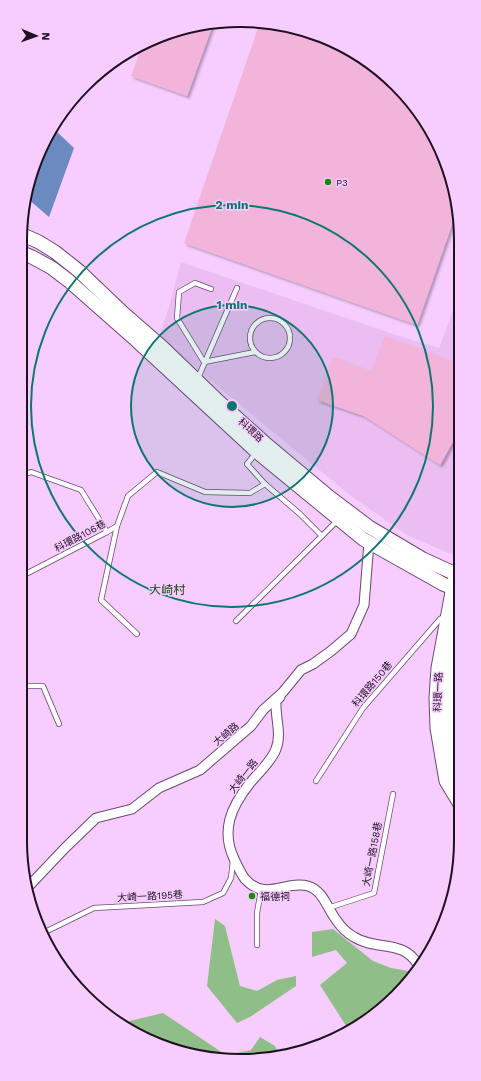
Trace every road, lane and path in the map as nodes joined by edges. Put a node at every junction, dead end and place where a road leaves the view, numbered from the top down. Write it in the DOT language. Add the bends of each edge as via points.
graph roads {
  1 [pos="27,237"];
  2 [pos="27,255"];
  3 [pos="237,288"];
  4 [pos="211,289"];
  5 [pos="255,352"];
  6 [pos="204,362"];
  7 [pos="193,384"];
  8 [pos="262,448"];
  9 [pos="27,473"];
  10 [pos="265,484"];
  11 [pos="338,520"];
  12 [pos="116,526"];
  13 [pos="107,532"];
  14 [pos="322,536"];
  15 [pos="369,542"];
  16 [pos="27,573"];
  17 [pos="454,574"];
  18 [pos="454,589"];
  19 [pos="454,607"];
  20 [pos="453,616"];
  21 [pos="236,621"];
  22 [pos="137,634"];
  23 [pos="27,687"];
  24 [pos="283,692"];
  25 [pos="59,724"];
  26 [pos="454,778"];
  27 [pos="316,781"];
  28 [pos="393,794"];
  29 [pos="454,794"];
  30 [pos="233,857"];
  31 [pos="31,883"];
  32 [pos="261,890"];
  33 [pos="328,908"];
  34 [pos="47,931"];
  35 [pos="257,946"];
  36 [pos="412,956"];
  37 [pos="418,960"];
  38 [pos="416,962"];
  1 -- 7 [label="street, 科環路" via="55,252 79,270 162,347"];
  2 -- 7 [label="street, 科環路" via="52,268 69,281"];
  3 -- 6 [label="lane"];
  4 -- 6 [label="lane" via="195,283 179,292 177,318"];
  5 -- 5 [label="lane" via="267,358 280,355 289,344 290,338 285,325 274,318 256,323 250,334"];
  5 -- 6 [label="lane"];
  6 -- 7 [label="lane"];
  7 -- 8 [label="street, 科環路"];
  8 -- 10 [label="lane" via="246,464"];
  8 -- 11 [label="street, 科環路"];
  8 -- 17 [label="street, 科環路" via="369,527 423,559"];
  9 -- 13 [label="lane" via="31,472 80,490"];
  10 -- 12 [label="lane, 科環路106巷" via="250,493 205,492 157,472 128,496"];
  10 -- 14 [label="lane"];
  11 -- 14 [label="lane"];
  11 -- 15 [label="street, 科環路"];
  12 -- 13 [label="lane, 科環路106巷"];
  12 -- 22 [label="lane" via="101,600"];
  13 -- 16 [label="lane, 科環路106巷"];
  14 -- 21 [label="lane"];
  15 -- 18 [label="street, 科環路"];
  15 -- 24 [label="street, 大崎路" via="364,605 351,634 313,664 301,670"];
  19 -- 20 [label="street, 科環一路"];
  20 -- 26 [label="street, 科環一路" via="448,670 447,730"];
  20 -- 27 [label="lane, 科環路150巷" via="440,619 362,708"];
  20 -- 29 [label="street, 科環一路" via="438,668 436,698 437,728 446,781"];
  23 -- 25 [label="lane" via="43,686"];
  24 -- 30 [label="street, 大崎一路" via="276,701 279,736 276,749 271,759 250,782 232,811 228,836"];
  24 -- 31 [label="street, 大崎路" via="263,710 252,726 200,770 159,788 132,809 96,818"];
  28 -- 33 [label="lane, 大崎一路158巷" via="374,893"];
  30 -- 32 [label="street, 大崎一路" via="244,878"];
  30 -- 34 [label="lane, 大崎一路195巷" via="231,878 223,893 204,902 94,908"];
  32 -- 33 [label="street" via="308,886 321,895"];
  32 -- 35 [label="lane" via="257,913"];
  33 -- 36 [label="street" via="354,938 403,950"];
  36 -- 37 [label="lane"];
  36 -- 38 [label="street"];
}
